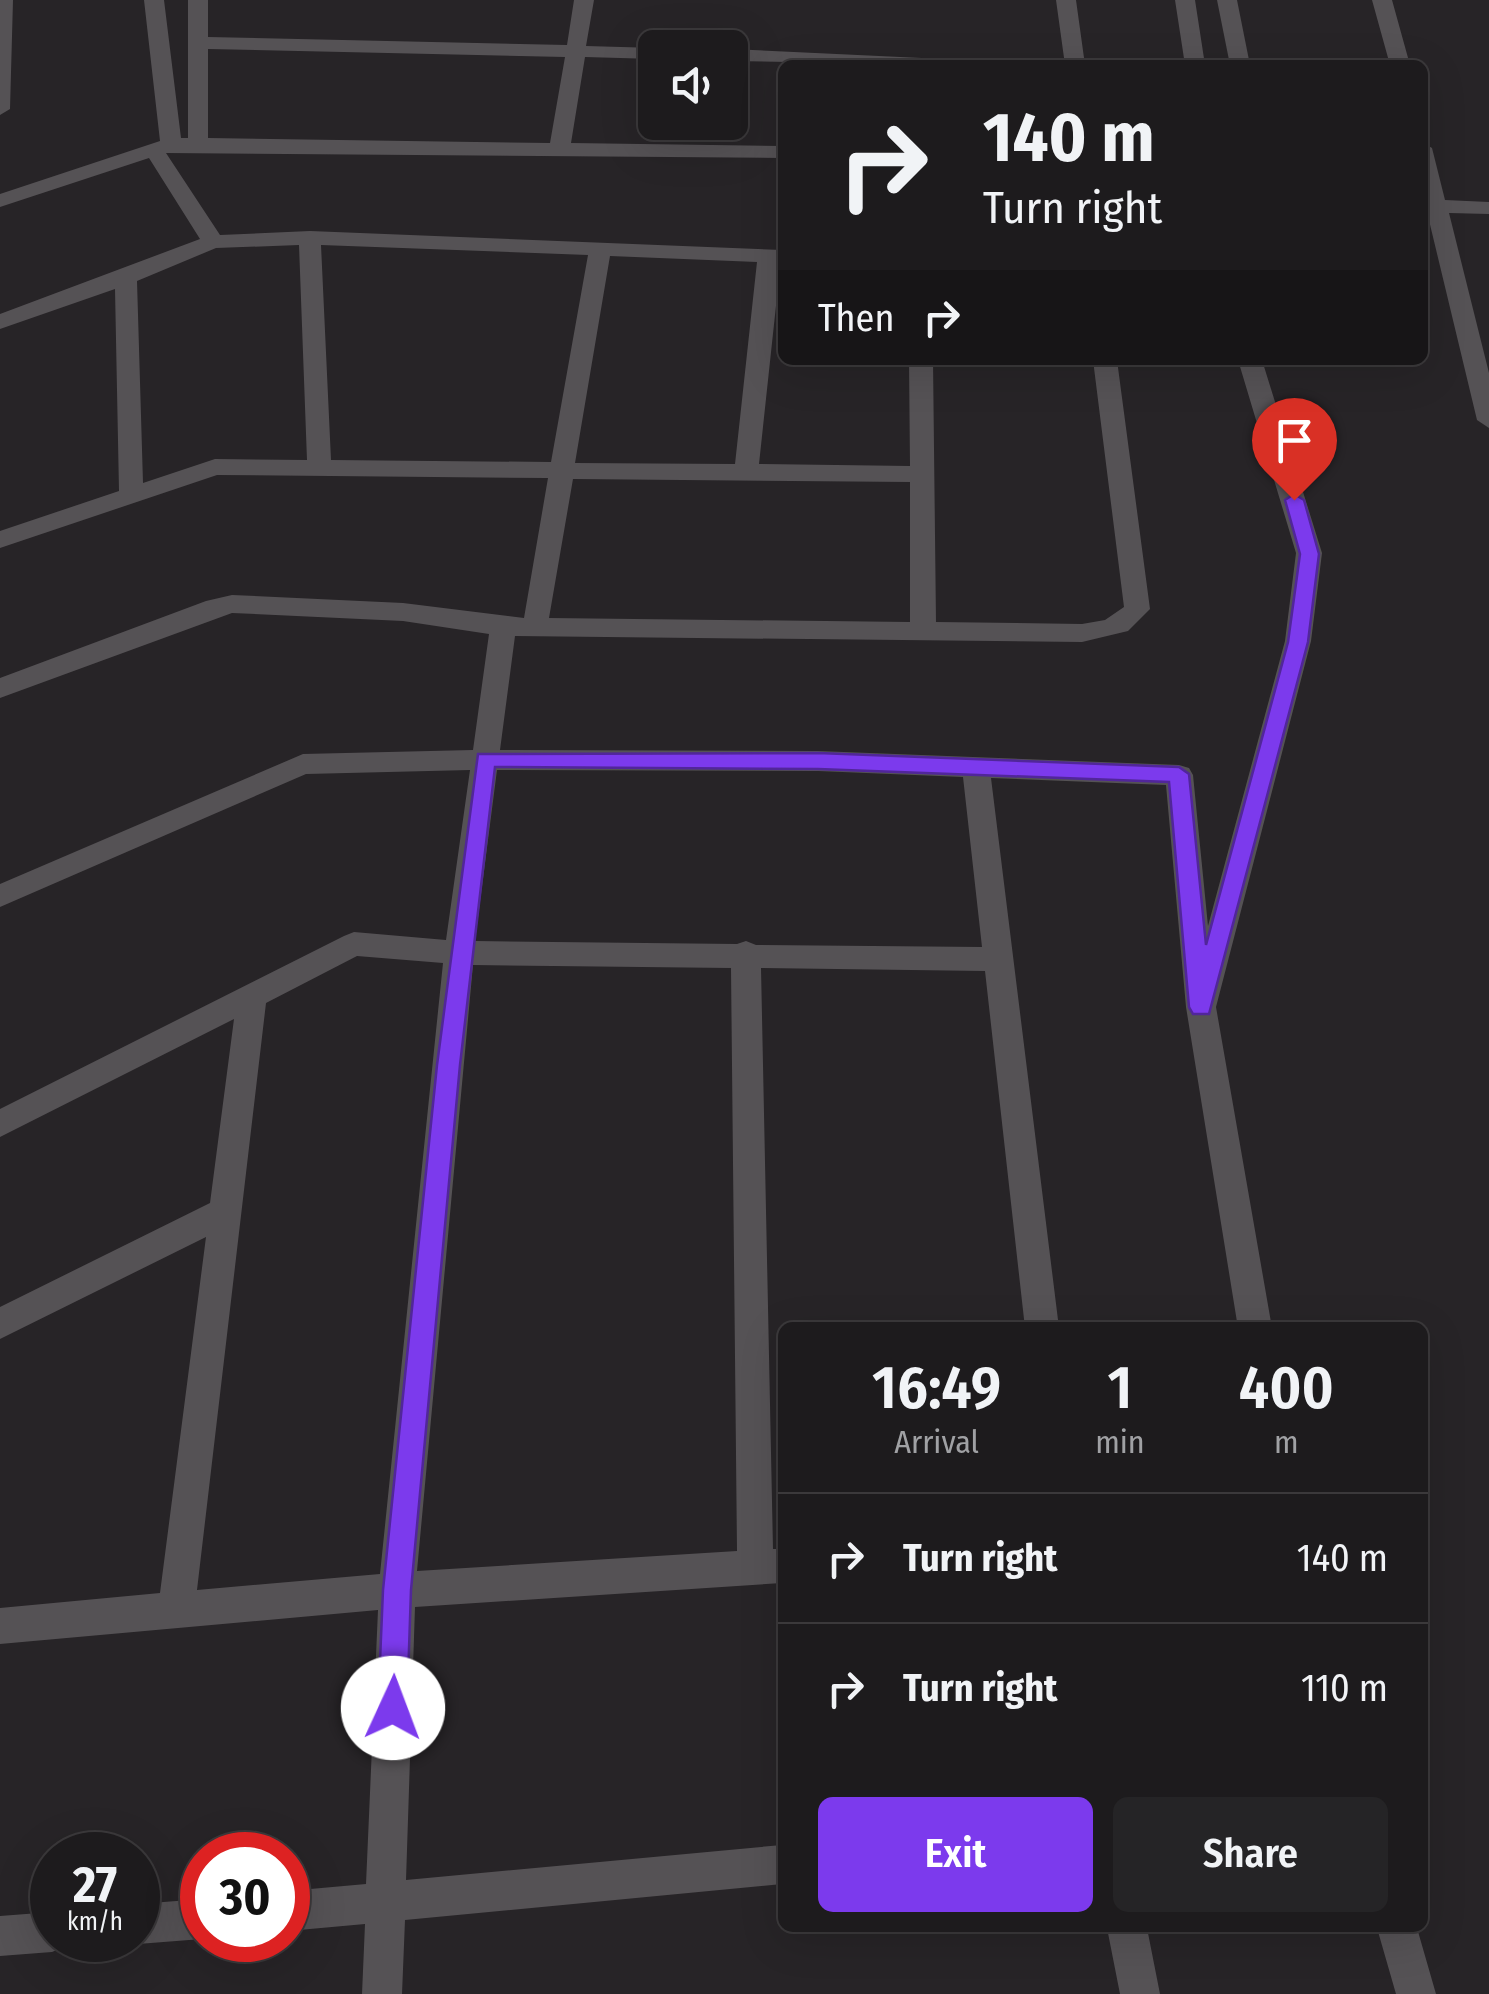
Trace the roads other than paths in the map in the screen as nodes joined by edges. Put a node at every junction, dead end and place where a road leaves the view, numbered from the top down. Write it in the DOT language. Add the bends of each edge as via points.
graph roads {
  1 [pos="3,0"];
  2 [pos="154,0"];
  3 [pos="198,0"];
  4 [pos="584,0"];
  5 [pos="1066,0"];
  6 [pos="1185,0"];
  7 [pos="1227,0"];
  8 [pos="1382,0"];
  9 [pos="197,43"];
  10 [pos="578,52"];
  11 [pos="638,53"];
  12 [pos="748,56"];
  13 [pos="836,60"];
  14 [pos="1074,60"];
  15 [pos="1194,60"];
  16 [pos="1239,60"];
  17 [pos="1399,60"];
  18 [pos="0,109"];
  19 [pos="198,142"];
  20 [pos="163,147"];
  21 [pos="559,152"];
  22 [pos="778,152"];
  23 [pos="0,177"];
  24 [pos="4,200"];
  25 [pos="1430,206"];
  26 [pos="1489,208"];
  27 [pos="310,238"];
  28 [pos="213,242"];
  29 [pos="600,249"];
  30 [pos="776,256"];
  31 [pos="126,278"];
  32 [pos="0,322"];
  33 [pos="920,365"];
  34 [pos="1106,365"];
  35 [pos="1252,365"];
  36 [pos="1489,420"];
  37 [pos="320,468"];
  38 [pos="746,472"];
  39 [pos="560,473"];
  40 [pos="922,474"];
  41 [pos="130,495"];
  42 [pos="3,532"];
  43 [pos="519,627"];
  44 [pos="923,631"];
  45 [pos="0,688"];
  46 [pos="485,760"];
  47 [pos="976,767"];
  48 [pos="0,896"];
  49 [pos="459,952"];
  50 [pos="746,953"];
  51 [pos="999,959"];
  52 [pos="252,996"];
  53 [pos="1201,1007"];
  54 [pos="0,1124"];
  55 [pos="226,1211"];
  56 [pos="1041,1322"];
  57 [pos="1253,1322"];
  58 [pos="0,1324"];
  59 [pos="768,1567"];
  60 [pos="397,1590"];
  61 [pos="176,1610"];
  62 [pos="0,1626"];
  63 [pos="778,1865"];
  64 [pos="385,1903"];
  65 [pos="310,1909"];
  66 [pos="1129,1932"];
  67 [pos="1399,1932"];
  68 [pos="30,1934"];
  69 [pos="0,1936"];
  70 [pos="382,1994"];
  71 [pos="1140,1994"];
  72 [pos="1416,1994"];
  1 -- 18 [label="street"];
  2 -- 20 [label="street" via="168,93"];
  3 -- 9 [label="street"];
  4 -- 10 [label="street"];
  5 -- 14 [label="street"];
  6 -- 15 [label="street"];
  7 -- 16 [label="street"];
  8 -- 17 [label="street"];
  9 -- 10 [label="street"];
  9 -- 19 [label="street"];
  10 -- 11 [label="street"];
  10 -- 21 [label="street"];
  12 -- 13 [label="street"];
  19 -- 20 [label="street"];
  19 -- 21 [label="street"];
  20 -- 24 [label="street"];
  20 -- 28 [label="street"];
  21 -- 22 [label="street"];
  23 -- 24 [label="street"];
  25 -- 26 [label="street"];
  25 -- 36 [label="street"];
  27 -- 28 [label="street"];
  27 -- 29 [label="street"];
  27 -- 37 [label="street"];
  28 -- 31 [label="street"];
  29 -- 30 [label="street"];
  29 -- 39 [label="street"];
  30 -- 38 [label="street"];
  31 -- 32 [label="street"];
  31 -- 41 [label="street"];
  33 -- 40 [label="street"];
  34 -- 44 [label="street" via="1136,609 1127,622 1082,633"];
  35 -- 53 [label="street" via="1309,554 1298,642"];
  37 -- 39 [label="street"];
  37 -- 41 [label="street" via="215,467"];
  38 -- 39 [label="street"];
  38 -- 40 [label="street"];
  39 -- 43 [label="street"];
  40 -- 44 [label="street"];
  41 -- 42 [label="street"];
  43 -- 44 [label="street"];
  43 -- 45 [label="street" via="404,612 232,604"];
  43 -- 46 [label="street"];
  46 -- 47 [label="street"];
  46 -- 48 [label="street" via="302,764"];
  46 -- 49 [label="street"];
  47 -- 51 [label="street"];
  47 -- 53 [label="street" via="1179,774"];
  49 -- 50 [label="street"];
  49 -- 52 [label="street" via="354,944"];
  49 -- 60 [label="street"];
  50 -- 51 [label="street"];
  50 -- 59 [label="street"];
  51 -- 56 [label="street"];
  52 -- 54 [label="street"];
  52 -- 55 [label="street"];
  53 -- 57 [label="street"];
  55 -- 58 [label="street"];
  55 -- 61 [label="street"];
  59 -- 60 [label="street"];
  60 -- 61 [label="street"];
  60 -- 64 [label="street"];
  61 -- 62 [label="street"];
  63 -- 64 [label="street"];
  64 -- 65 [label="street"];
  64 -- 70 [label="street"];
  66 -- 71 [label="street"];
  67 -- 72 [label="street"];
  68 -- 69 [label="street"];
}
